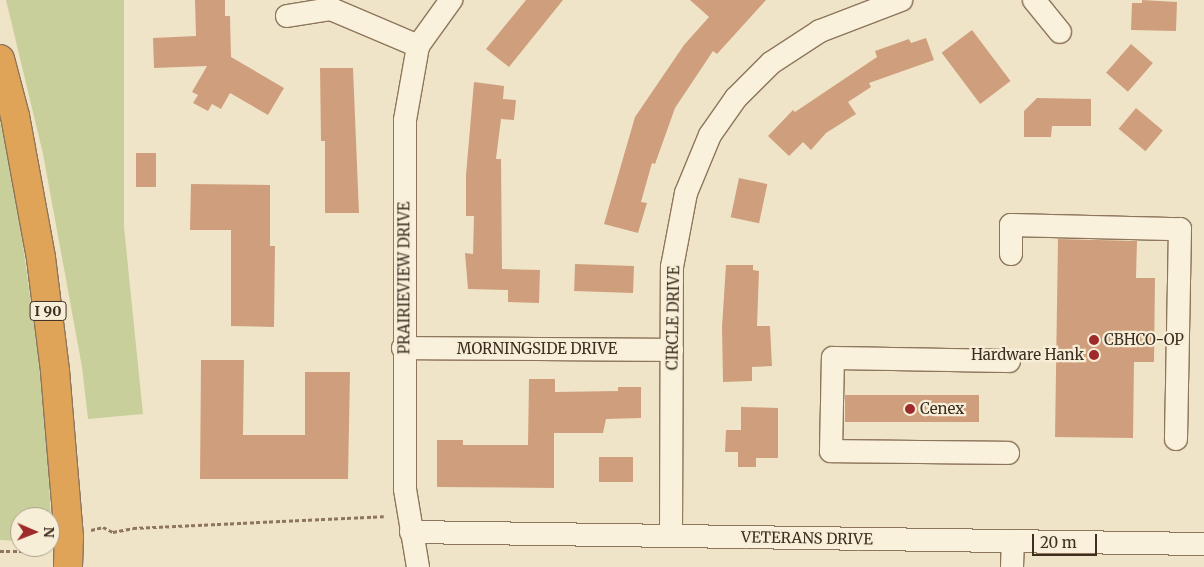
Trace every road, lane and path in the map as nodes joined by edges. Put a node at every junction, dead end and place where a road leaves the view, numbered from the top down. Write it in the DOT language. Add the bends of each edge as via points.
graph roads {
  1 [pos="451,0"];
  2 [pos="901,0"];
  3 [pos="1034,0"];
  4 [pos="287,16"];
  5 [pos="1060,32"];
  6 [pos="418,46"];
  7 [pos="0,59"];
  8 [pos="1011,254"];
  9 [pos="403,348"];
  10 [pos="672,350"];
  11 [pos="1009,361"];
  12 [pos="1176,439"];
  13 [pos="1008,453"];
  14 [pos="384,516"];
  15 [pos="92,530"];
  16 [pos="411,532"];
  17 [pos="671,536"];
  18 [pos="1012,541"];
  19 [pos="1204,544"];
  20 [pos="68,567"];
  21 [pos="418,567"];
  22 [pos="1012,567"];
  1 -- 6 [label="street, PRAIRIEVIEW DRIVE"];
  2 -- 10 [label="street, CIRCLE DRIVE" via="820,31 771,63 736,98 710,135 686,193 672,267"];
  3 -- 5 [label="street"];
  4 -- 6 [label="street" via="331,9"];
  6 -- 9 [label="street, PRAIRIEVIEW DRIVE" via="405,120"];
  7 -- 20 [label="highway, I 90" via="15,116 41,258 56,380 69,537"];
  8 -- 12 [label="street" via="1011,225 1180,229"];
  9 -- 10 [label="street, MORNINGSIDE DRIVE"];
  9 -- 16 [label="street, PRAIRIEVIEW DRIVE" via="405,488"];
  10 -- 17 [label="street, CIRCLE DRIVE"];
  11 -- 13 [label="street" via="833,358 831,441 831,451"];
  14 -- 15 [label="path" via="133,528 113,532 103,528"];
  16 -- 17 [label="street, VETERANS DRIVE"];
  16 -- 21 [label="street, PRAIRIEVIEW DRIVE"];
  17 -- 18 [label="street, VETERANS DRIVE"];
  18 -- 19 [label="street, VETERANS DRIVE"];
  18 -- 22 [label="street"];
}
